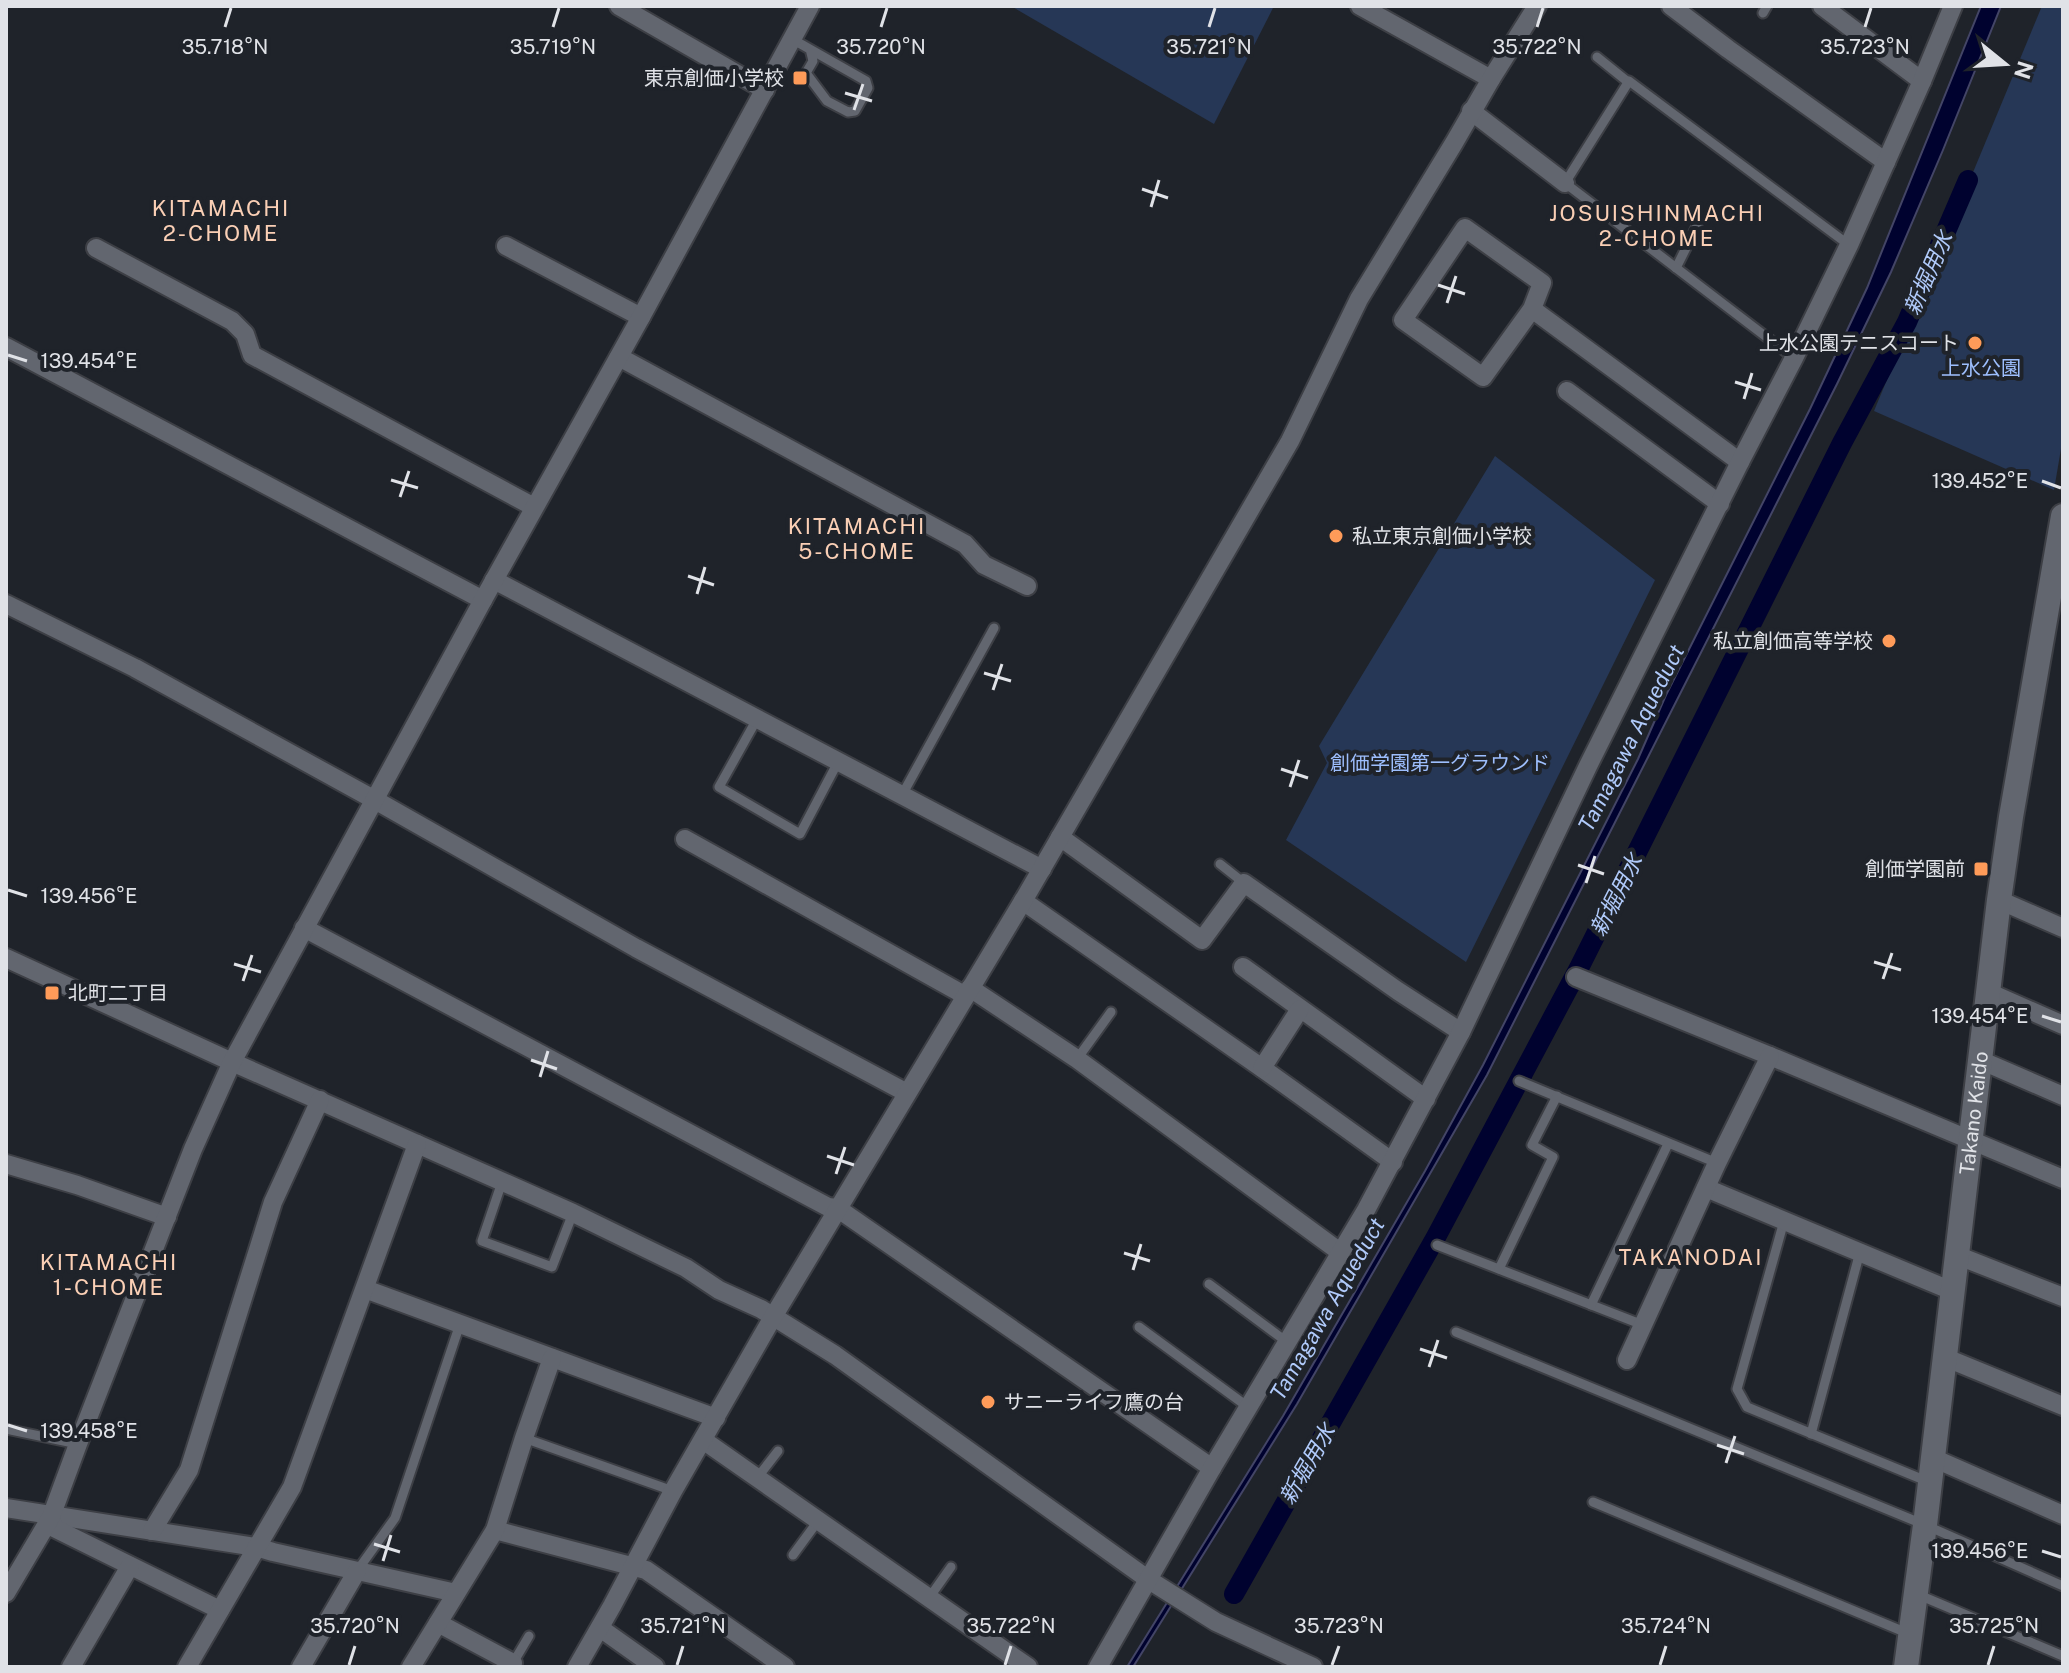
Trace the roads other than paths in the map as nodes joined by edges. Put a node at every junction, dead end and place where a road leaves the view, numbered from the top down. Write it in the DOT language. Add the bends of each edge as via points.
graph roads {
  1 [pos="619,6"];
  2 [pos="810,6"];
  3 [pos="1360,6"];
  4 [pos="1537,6"];
  5 [pos="1671,6"];
  6 [pos="1822,6"];
  7 [pos="1953,6"];
  8 [pos="792,39"];
  9 [pos="810,49"];
  10 [pos="1597,57"];
  11 [pos="1491,79"];
  12 [pos="1922,81"];
  13 [pos="1628,82"];
  14 [pos="765,90"];
  15 [pos="1471,111"];
  16 [pos="1886,162"];
  17 [pos="1565,183"];
  18 [pos="1697,226"];
  19 [pos="1849,245"];
  20 [pos="506,246"];
  21 [pos="96,248"];
  22 [pos="1676,268"];
  23 [pos="1532,309"];
  24 [pos="641,317"];
  25 [pos="6,347"];
  26 [pos="619,357"];
  27 [pos="1794,358"];
  28 [pos="1567,391"];
  29 [pos="1740,462"];
  30 [pos="1720,504"];
  31 [pos="534,507"];
  32 [pos="2063,516"];
  33 [pos="494,580"];
  34 [pos="1027,586"];
  35 [pos="2057,597"];
  36 [pos="483,600"];
  37 [pos="6,604"];
  38 [pos="994,628"];
  39 [pos="757,719"];
  40 [pos="838,762"];
  41 [pos="902,795"];
  42 [pos="375,800"];
  43 [pos="1060,837"];
  44 [pos="685,839"];
  45 [pos="1220,864"];
  46 [pos="1042,869"];
  47 [pos="1244,883"];
  48 [pos="1999,900"];
  49 [pos="1023,901"];
  50 [pos="304,928"];
  51 [pos="2063,928"];
  52 [pos="6,958"];
  53 [pos="1243,967"];
  54 [pos="1576,977"];
  55 [pos="968,992"];
  56 [pos="1988,992"];
  57 [pos="1300,1009"];
  58 [pos="1111,1012"];
  59 [pos="2063,1025"];
  60 [pos="1461,1032"];
  61 [pos="1770,1056"];
  62 [pos="1077,1059"];
  63 [pos="1980,1060"];
  64 [pos="232,1062"];
  65 [pos="1262,1068"];
  66 [pos="1519,1081"];
  67 [pos="907,1093"];
  68 [pos="1557,1096"];
  69 [pos="2063,1096"];
  70 [pos="1426,1099"];
  71 [pos="320,1100"];
  72 [pos="1970,1140"];
  73 [pos="417,1144"];
  74 [pos="1668,1144"];
  75 [pos="1393,1162"];
  76 [pos="1717,1163"];
  77 [pos="6,1164"];
  78 [pos="2063,1179"];
  79 [pos="502,1182"];
  80 [pos="1706,1188"];
  81 [pos="837,1208"];
  82 [pos="573,1213"];
  83 [pos="167,1217"];
  84 [pos="1784,1221"];
  85 [pos="1437,1245"];
  86 [pos="1340,1252"];
  87 [pos="1860,1252"];
  88 [pos="1956,1255"];
  89 [pos="1499,1269"];
  90 [pos="1209,1284"];
  91 [pos="365,1289"];
  92 [pos="1952,1291"];
  93 [pos="2063,1297"];
  94 [pos="1591,1305"];
  95 [pos="773,1317"];
  96 [pos="460,1324"];
  97 [pos="1643,1325"];
  98 [pos="1139,1327"];
  99 [pos="1456,1332"];
  100 [pos="1287,1342"];
  101 [pos="1944,1357"];
  102 [pos="552,1358"];
  103 [pos="1627,1360"];
  104 [pos="2063,1406"];
  105 [pos="1248,1407"];
  106 [pos="716,1418"];
  107 [pos="6,1429"];
  108 [pos="1811,1434"];
  109 [pos="524,1438"];
  110 [pos="703,1440"];
  111 [pos="78,1444"];
  112 [pos="778,1451"];
  113 [pos="1212,1468"];
  114 [pos="1931,1470"];
  115 [pos="757,1478"];
  116 [pos="673,1491"];
  117 [pos="1593,1502"];
  118 [pos="6,1508"];
  119 [pos="2063,1515"];
  120 [pos="51,1517"];
  121 [pos="818,1521"];
  122 [pos="1925,1525"];
  123 [pos="495,1530"];
  124 [pos="152,1531"];
  125 [pos="256,1547"];
  126 [pos="793,1555"];
  127 [pos="130,1566"];
  128 [pos="633,1566"];
  129 [pos="951,1567"];
  130 [pos="357,1571"];
  131 [pos="1149,1580"];
  132 [pos="2063,1586"];
  133 [pos="6,1593"];
  134 [pos="456,1593"];
  135 [pos="1916,1594"];
  136 [pos="929,1598"];
  137 [pos="220,1610"];
  138 [pos="438,1623"];
  139 [pos="600,1628"];
  140 [pos="1910,1634"];
  141 [pos="529,1636"];
  142 [pos="2063,1656"];
  143 [pos="1290,1662"];
  144 [pos="512,1665"];
  145 [pos="777,1665"];
  146 [pos="71,1667"];
  147 [pos="187,1667"];
  148 [pos="301,1667"];
  149 [pos="411,1667"];
  150 [pos="577,1667"];
  151 [pos="655,1667"];
  152 [pos="1028,1667"];
  153 [pos="1098,1667"];
  154 [pos="1313,1667"];
  155 [pos="1906,1667"];
  1 -- 14 [label="street"];
  2 -- 8 [label="street"];
  3 -- 11 [label="street"];
  4 -- 11 [label="street"];
  5 -- 16 [label="street"];
  6 -- 12 [label="street"];
  7 -- 12 [label="street"];
  8 -- 9 [label="lane"];
  8 -- 14 [label="street"];
  9 -- 9 [label="lane" via="866,81 868,88 855,111 827,101 806,73 813,61"];
  10 -- 13 [label="lane"];
  11 -- 15 [label="street"];
  12 -- 16 [label="street"];
  13 -- 17 [label="lane"];
  13 -- 19 [label="lane"];
  14 -- 24 [label="street"];
  15 -- 17 [label="street"];
  15 -- 43 [label="street" via="1359,299 1290,441"];
  16 -- 19 [label="street"];
  17 -- 22 [label="lane"];
  18 -- 22 [label="lane"];
  19 -- 27 [label="street"];
  20 -- 24 [label="street"];
  21 -- 31 [label="street" via="232,321 245,334 252,355"];
  22 -- 27 [label="lane"];
  23 -- 23 [label="street" via="1483,377 1403,320 1465,228 1542,283"];
  23 -- 29 [label="street"];
  24 -- 26 [label="street"];
  25 -- 36 [label="street"];
  26 -- 31 [label="street"];
  26 -- 34 [label="street" via="965,544 984,565"];
  27 -- 29 [label="street"];
  28 -- 30 [label="street"];
  29 -- 30 [label="street"];
  30 -- 60 [label="street"];
  31 -- 33 [label="street"];
  32 -- 35 [label="street, Takano Kaido"];
  33 -- 36 [label="street"];
  33 -- 39 [label="street"];
  35 -- 48 [label="street, Takano Kaido"];
  36 -- 42 [label="street"];
  37 -- 42 [label="street"];
  38 -- 41 [label="lane"];
  39 -- 40 [label="street"];
  39 -- 40 [label="lane" via="719,787 800,834"];
  40 -- 41 [label="street"];
  41 -- 46 [label="street"];
  42 -- 50 [label="street"];
  42 -- 67 [label="street"];
  43 -- 46 [label="street"];
  43 -- 47 [label="street" via="1202,940"];
  44 -- 55 [label="street"];
  45 -- 47 [label="lane"];
  46 -- 49 [label="street"];
  47 -- 60 [label="street"];
  48 -- 51 [label="street"];
  48 -- 56 [label="street, Takano Kaido"];
  49 -- 55 [label="street"];
  49 -- 65 [label="street"];
  50 -- 64 [label="street"];
  50 -- 81 [label="street"];
  52 -- 64 [label="street"];
  53 -- 57 [label="street"];
  54 -- 61 [label="street"];
  55 -- 62 [label="street"];
  55 -- 67 [label="street"];
  56 -- 59 [label="street"];
  56 -- 63 [label="street, Takano Kaido"];
  57 -- 65 [label="street"];
  57 -- 70 [label="street"];
  58 -- 62 [label="lane"];
  60 -- 70 [label="street"];
  61 -- 72 [label="street"];
  61 -- 76 [label="street"];
  62 -- 86 [label="street"];
  63 -- 69 [label="street"];
  63 -- 72 [label="street, Takano Kaido"];
  64 -- 71 [label="street"];
  64 -- 83 [label="street"];
  65 -- 75 [label="street"];
  66 -- 68 [label="lane"];
  67 -- 81 [label="street"];
  68 -- 74 [label="lane"];
  68 -- 89 [label="lane" via="1532,1145 1553,1157"];
  70 -- 75 [label="street"];
  71 -- 73 [label="street"];
  71 -- 124 [label="street" via="273,1202 189,1470"];
  72 -- 78 [label="street"];
  72 -- 88 [label="street, Takano Kaido"];
  73 -- 79 [label="street"];
  73 -- 91 [label="street"];
  74 -- 76 [label="lane"];
  74 -- 94 [label="lane"];
  75 -- 86 [label="street"];
  76 -- 80 [label="street"];
  77 -- 83 [label="street"];
  79 -- 82 [label="street"];
  79 -- 82 [label="lane" via="482,1241 552,1267"];
  80 -- 84 [label="street"];
  80 -- 97 [label="street"];
  81 -- 95 [label="street"];
  81 -- 113 [label="street"];
  82 -- 95 [label="street"];
  83 -- 111 [label="street"];
  84 -- 87 [label="street"];
  84 -- 108 [label="lane" via="1737,1389 1747,1407"];
  85 -- 89 [label="lane"];
  86 -- 100 [label="street"];
  87 -- 92 [label="street"];
  87 -- 108 [label="lane"];
  88 -- 92 [label="street, Takano Kaido"];
  88 -- 93 [label="street"];
  89 -- 94 [label="lane"];
  90 -- 100 [label="lane"];
  91 -- 96 [label="street"];
  91 -- 125 [label="street" via="292,1487"];
  92 -- 101 [label="street, Takano Kaido"];
  94 -- 97 [label="lane"];
  95 -- 106 [label="street"];
  95 -- 131 [label="street" via="835,1355"];
  96 -- 102 [label="street"];
  96 -- 130 [label="lane" via="395,1518"];
  97 -- 103 [label="street"];
  98 -- 105 [label="lane"];
  99 -- 122 [label="lane"];
  100 -- 105 [label="street"];
  101 -- 104 [label="street"];
  101 -- 114 [label="street, Takano Kaido"];
  102 -- 106 [label="street"];
  102 -- 109 [label="street"];
  105 -- 113 [label="street"];
  106 -- 110 [label="street"];
  107 -- 111 [label="lane"];
  108 -- 114 [label="lane"];
  109 -- 116 [label="lane"];
  109 -- 123 [label="street"];
  110 -- 115 [label="street"];
  110 -- 116 [label="street"];
  111 -- 120 [label="street"];
  112 -- 115 [label="lane"];
  113 -- 131 [label="street"];
  114 -- 119 [label="street"];
  114 -- 122 [label="street, Takano Kaido"];
  115 -- 121 [label="street"];
  116 -- 128 [label="street"];
  117 -- 140 [label="lane"];
  118 -- 120 [label="street"];
  120 -- 124 [label="street"];
  120 -- 127 [label="street" via="54,1528"];
  120 -- 133 [label="street"];
  121 -- 126 [label="lane"];
  121 -- 136 [label="street"];
  122 -- 132 [label="lane"];
  122 -- 135 [label="street, Takano Kaido"];
  123 -- 128 [label="street"];
  123 -- 134 [label="street"];
  124 -- 125 [label="street"];
  125 -- 130 [label="street"];
  125 -- 137 [label="street"];
  127 -- 137 [label="street"];
  127 -- 146 [label="street"];
  128 -- 139 [label="street"];
  128 -- 145 [label="street" via="646,1570"];
  129 -- 136 [label="lane"];
  130 -- 134 [label="street"];
  130 -- 148 [label="street"];
  131 -- 143 [label="street"];
  131 -- 153 [label="street"];
  134 -- 138 [label="street"];
  135 -- 140 [label="street, Takano Kaido"];
  135 -- 142 [label="lane"];
  136 -- 152 [label="street"];
  137 -- 147 [label="street"];
  138 -- 144 [label="street"];
  138 -- 149 [label="street"];
  139 -- 150 [label="street"];
  139 -- 151 [label="street"];
  140 -- 155 [label="street, Takano Kaido"];
  141 -- 144 [label="lane"];
  143 -- 154 [label="street"];
}
